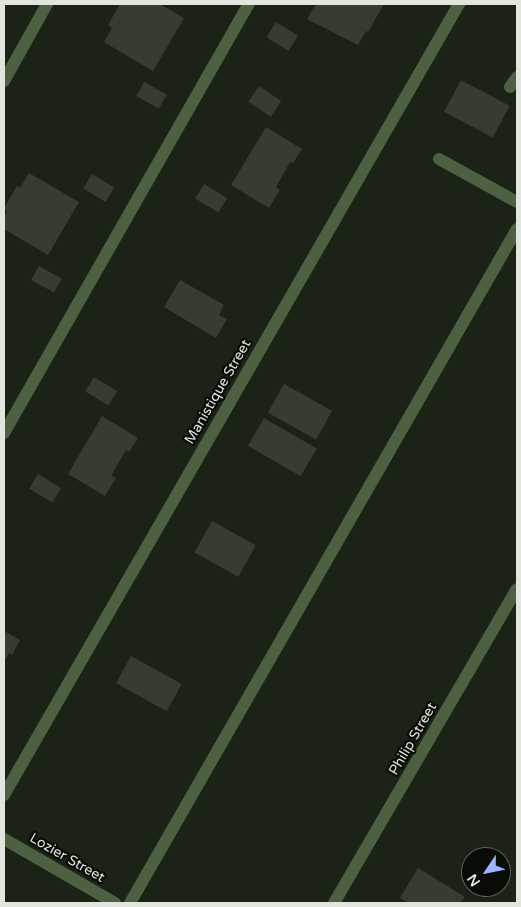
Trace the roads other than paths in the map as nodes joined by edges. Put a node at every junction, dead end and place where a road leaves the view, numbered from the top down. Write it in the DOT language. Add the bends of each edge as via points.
graph roads {
  1 [pos="47,4"];
  2 [pos="249,4"];
  3 [pos="459,4"];
  4 [pos="4,81"];
  5 [pos="439,159"];
  6 [pos="517,202"];
  7 [pos="517,229"];
  8 [pos="4,433"];
  9 [pos="517,589"];
  10 [pos="4,795"];
  11 [pos="4,838"];
  12 [pos="115,903"];
  13 [pos="130,903"];
  14 [pos="334,903"];
  1 -- 4 [label="street"];
  2 -- 8 [label="street"];
  3 -- 10 [label="street, Manistique Street"];
  5 -- 6 [label="street"];
  7 -- 13 [label="street"];
  9 -- 14 [label="street, Philip Street"];
  11 -- 12 [label="street, Lozier Street"];
}
